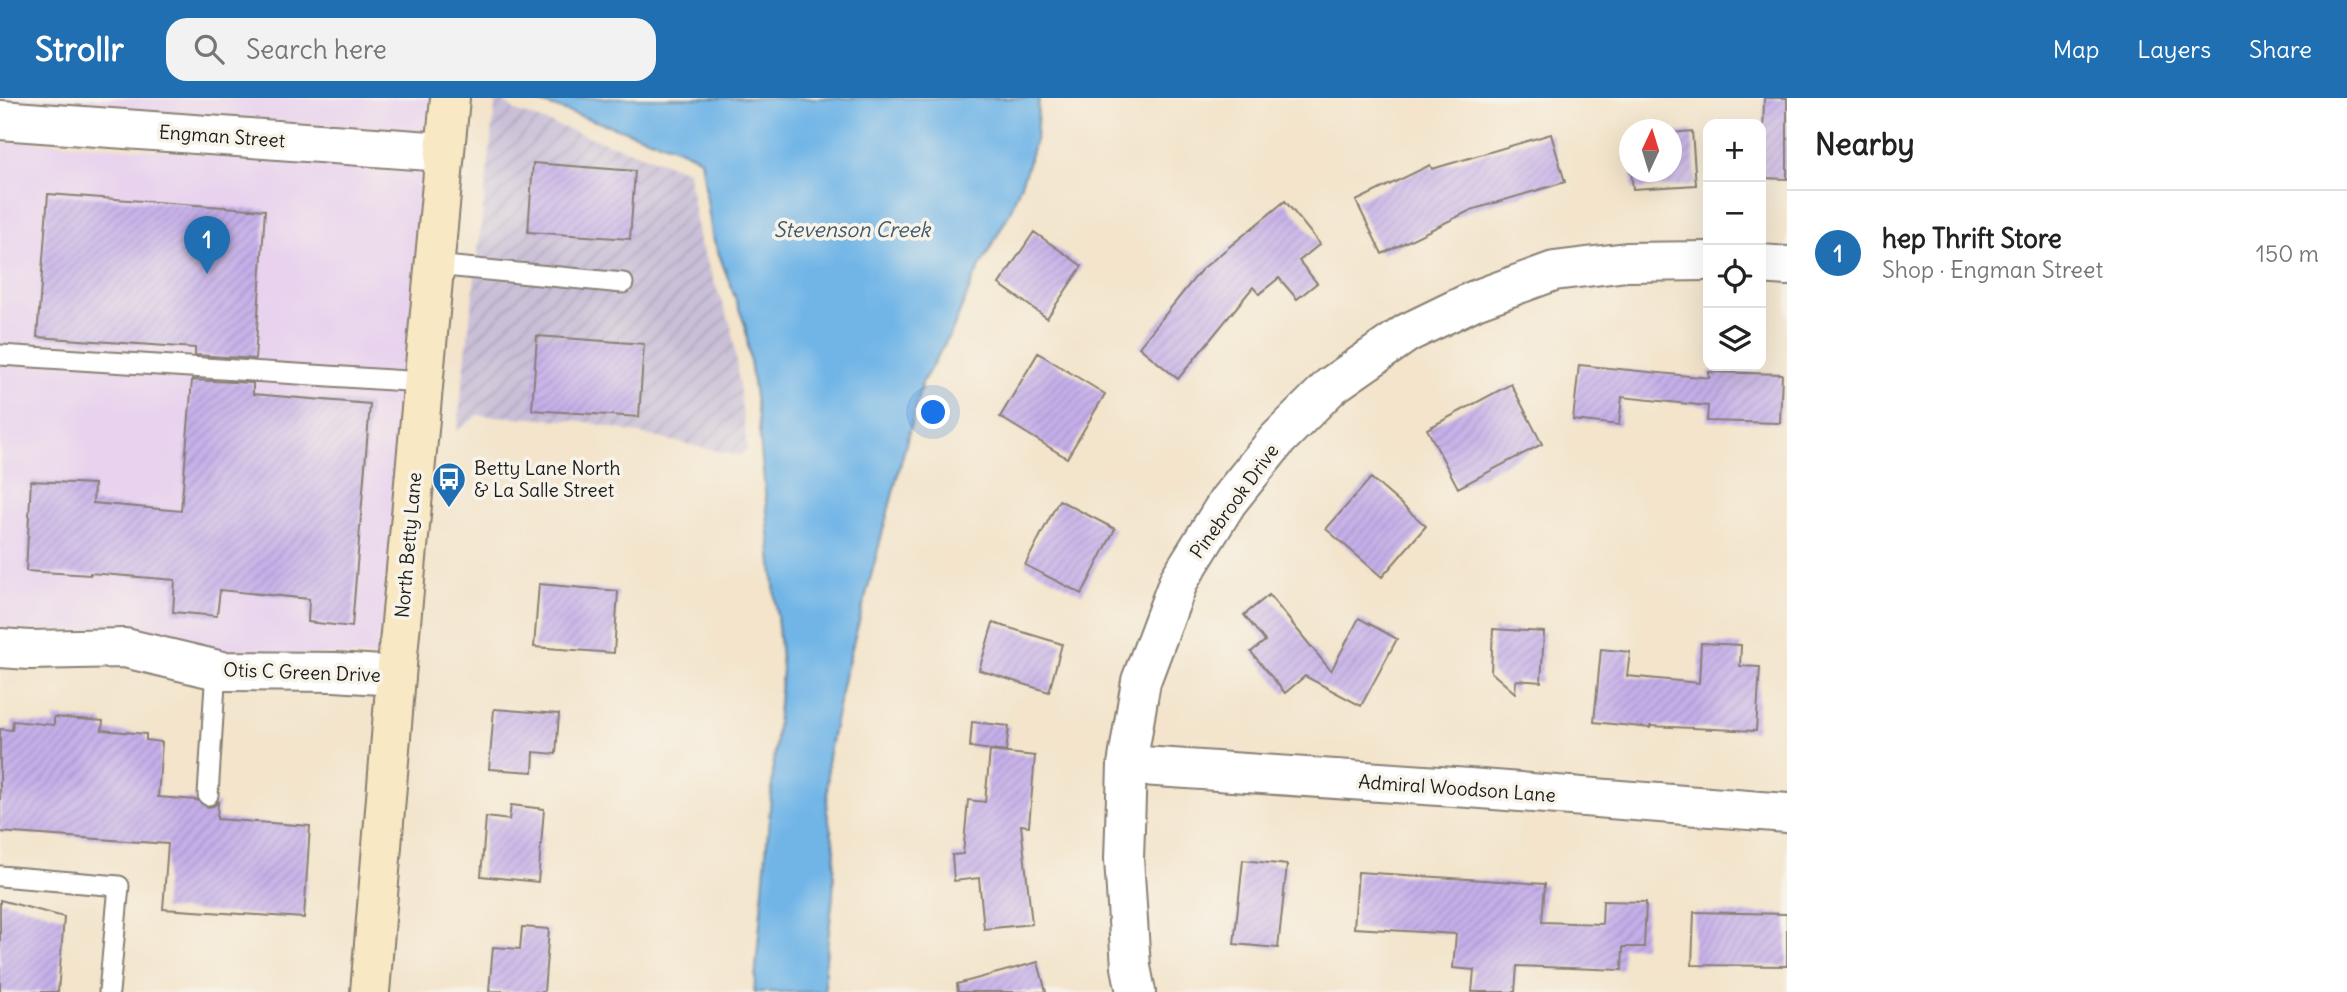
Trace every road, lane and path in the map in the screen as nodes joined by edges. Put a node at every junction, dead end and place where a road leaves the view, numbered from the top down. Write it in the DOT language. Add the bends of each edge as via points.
graph roads {
  1 [pos="450,98"];
  2 [pos="0,120"];
  3 [pos="444,152"];
  4 [pos="1703,261"];
  5 [pos="1766,264"];
  6 [pos="434,265"];
  7 [pos="1787,266"];
  8 [pos="623,283"];
  9 [pos="0,355"];
  10 [pos="423,383"];
  11 [pos="0,648"];
  12 [pos="216,669"];
  13 [pos="396,676"];
  14 [pos="1127,765"];
  15 [pos="208,795"];
  16 [pos="1787,813"];
  17 [pos="0,876"];
  18 [pos="109,992"];
  19 [pos="370,992"];
  20 [pos="1136,992"];
  1 -- 3 [label="street, North Betty Lane"];
  2 -- 3 [label="street, Engman Street"];
  3 -- 6 [label="street, North Betty Lane"];
  4 -- 14 [label="street, Pinebrook Drive" via="1627,262 1554,271 1475,300 1407,333 1331,386 1277,440 1237,491 1179,580 1141,681"];
  5 -- 7 [label="street"];
  6 -- 8 [label="lane"];
  6 -- 10 [label="street, North Betty Lane"];
  9 -- 10 [label="lane"];
  10 -- 13 [label="street, North Betty Lane"];
  11 -- 12 [label="street, Otis C Green Drive" via="125,648"];
  12 -- 13 [label="street, Otis C Green Drive"];
  12 -- 15 [label="lane"];
  13 -- 19 [label="street, North Betty Lane"];
  14 -- 16 [label="street, Admiral Woodson Lane"];
  14 -- 20 [label="street, Pinebrook Drive" via="1124,859"];
  17 -- 18 [label="lane" via="119,886"];
}
